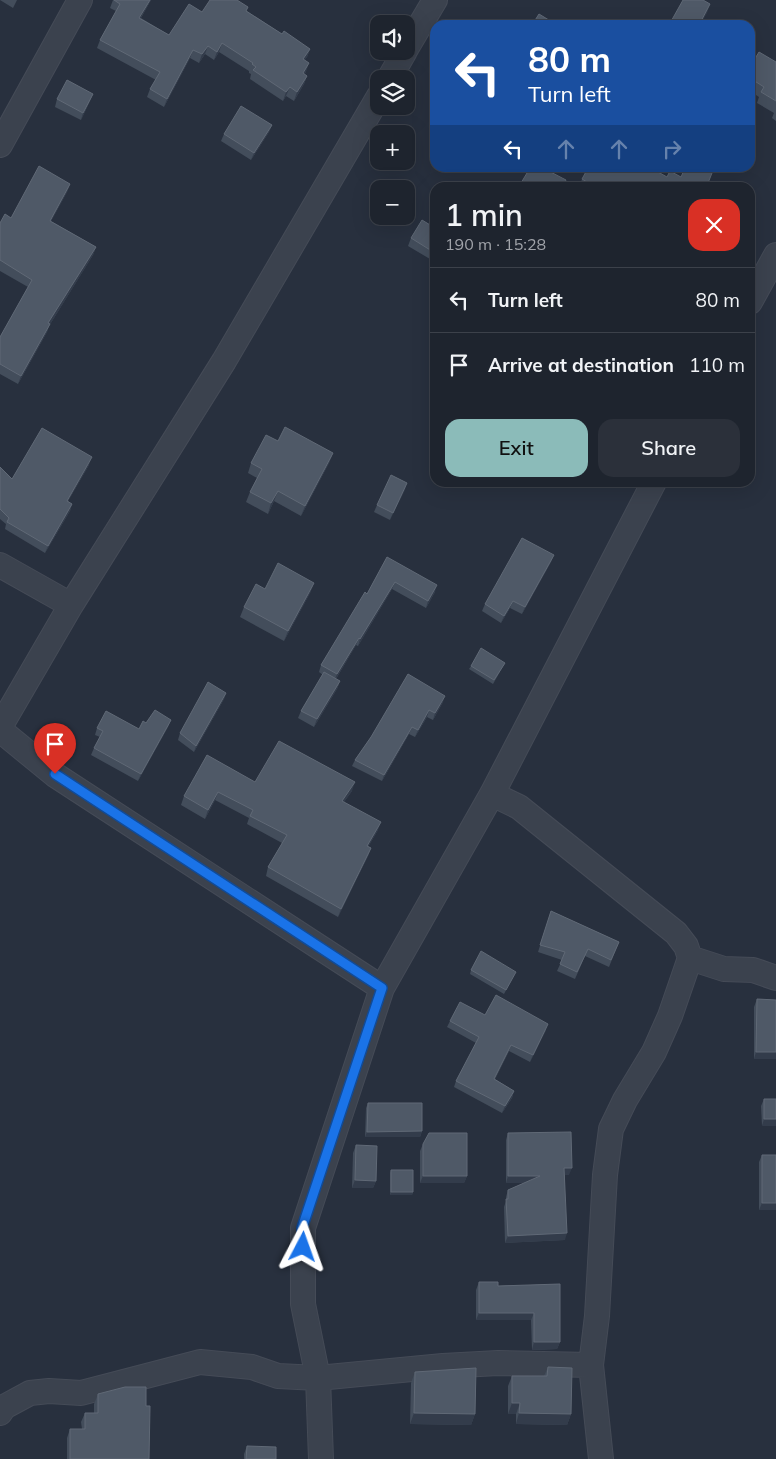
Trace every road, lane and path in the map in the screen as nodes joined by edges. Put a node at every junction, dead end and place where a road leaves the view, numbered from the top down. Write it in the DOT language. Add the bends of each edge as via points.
graph roads {
  1 [pos="80,0"];
  2 [pos="434,0"];
  3 [pos="415,33"];
  4 [pos="370,111"];
  5 [pos="0,145"];
  6 [pos="776,255"];
  7 [pos="755,293"];
  8 [pos="651,487"];
  9 [pos="0,565"];
  10 [pos="71,605"];
  11 [pos="0,728"];
  12 [pos="492,794"];
  13 [pos="690,958"];
  14 [pos="776,978"];
  15 [pos="382,988"];
  16 [pos="591,1365"];
  17 [pos="318,1378"];
  18 [pos="1,1407"];
  19 [pos="321,1459"];
  20 [pos="601,1459"];
  1 -- 5 [label="street"];
  2 -- 3 [label="street"];
  4 -- 10 [label="street" via="224,361"];
  6 -- 7 [label="street"];
  8 -- 12 [label="street"];
  9 -- 10 [label="street"];
  10 -- 11 [label="street"];
  11 -- 15 [label="street" via="55,774"];
  12 -- 13 [label="street" via="519,807 676,933"];
  12 -- 15 [label="street"];
  13 -- 14 [label="street" via="724,969 753,970"];
  13 -- 16 [label="street" via="654,1052 611,1129"];
  15 -- 17 [label="street" via="302,1228 303,1304"];
  16 -- 17 [label="street" via="498,1363"];
  16 -- 20 [label="street"];
  17 -- 18 [label="street" via="278,1376 252,1367 200,1362 81,1393 30,1393"];
  17 -- 19 [label="street"];
}
